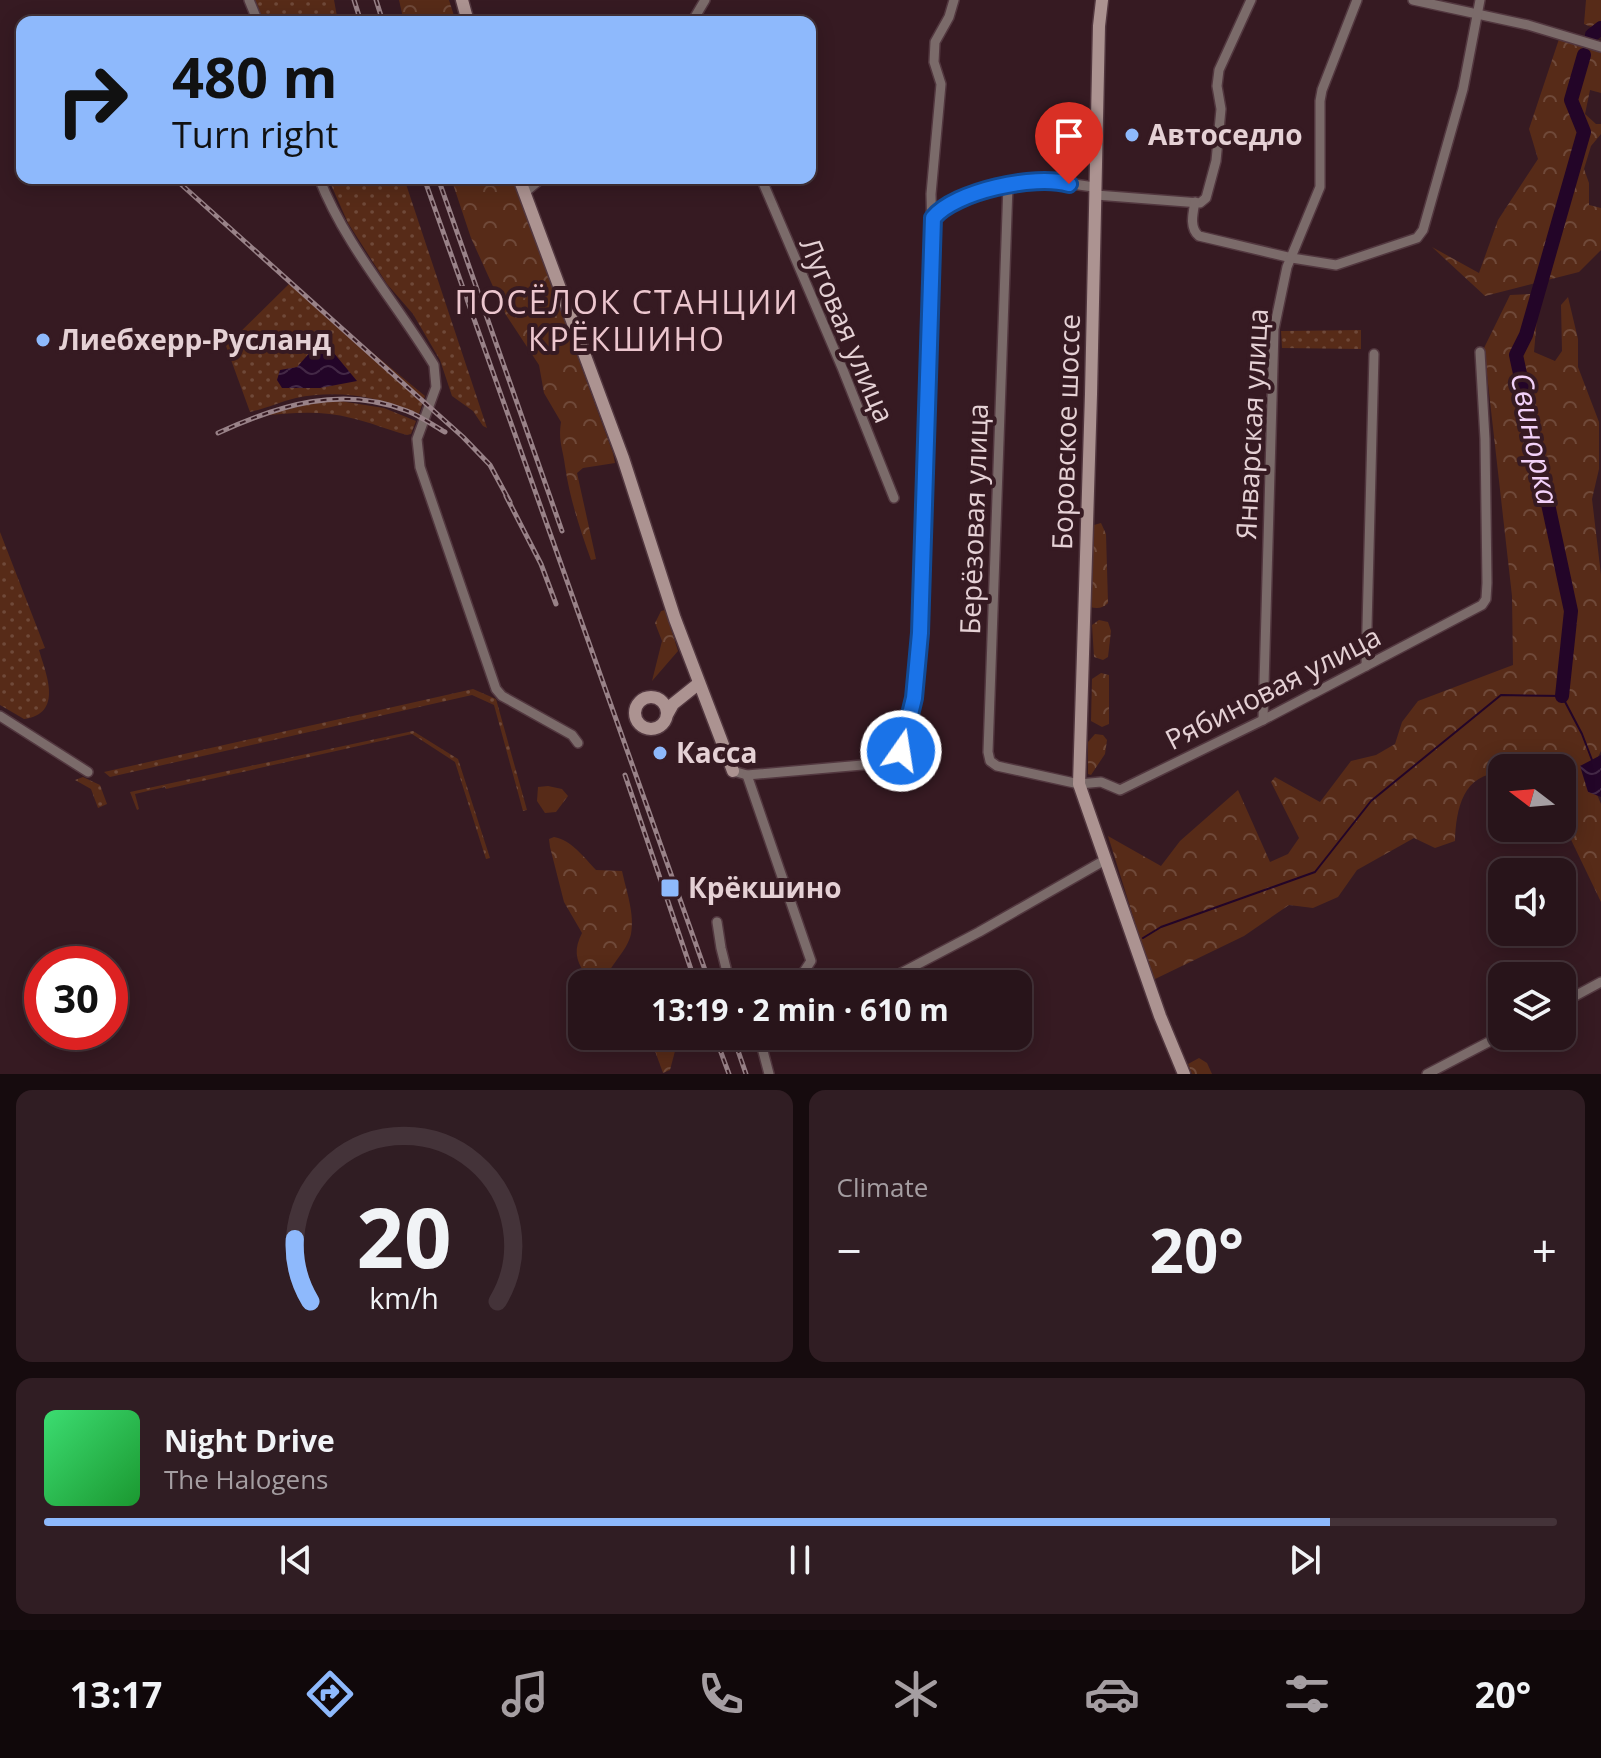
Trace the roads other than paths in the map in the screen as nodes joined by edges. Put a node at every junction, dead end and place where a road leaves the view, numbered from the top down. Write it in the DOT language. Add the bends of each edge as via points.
graph roads {
  1 [pos="954,0"];
  2 [pos="1102,0"];
  3 [pos="1251,0"];
  4 [pos="1357,0"];
  5 [pos="1413,0"];
  6 [pos="1480,0"];
  7 [pos="1477,15"];
  8 [pos="1601,47"];
  9 [pos="322,184"];
  10 [pos="521,184"];
  11 [pos="535,184"];
  12 [pos="764,184"];
  13 [pos="1008,185"];
  14 [pos="1096,191"];
  15 [pos="524,193"];
  16 [pos="1197,202"];
  17 [pos="933,218"];
  18 [pos="1292,258"];
  19 [pos="1480,352"];
  20 [pos="1374,354"];
  21 [pos="894,498"];
  22 [pos="1366,666"];
  23 [pos="698,684"];
  24 [pos="669,707"];
  25 [pos="0,716"];
  26 [pos="1263,720"];
  27 [pos="578,743"];
  28 [pos="88,772"];
  29 [pos="740,773"];
  30 [pos="1079,784"];
  31 [pos="1105,860"];
  32 [pos="717,922"];
  33 [pos="726,970"];
  34 [pos="805,970"];
  35 [pos="907,970"];
  36 [pos="1601,982"];
  37 [pos="1576,995"];
  38 [pos="1488,1042"];
  39 [pos="763,1050"];
  40 [pos="769,1074"];
  41 [pos="1184,1074"];
  42 [pos="1427,1074"];
  1 -- 17 [label="street" via="935,42 941,84"];
  2 -- 14 [label="main road, Боровское шоссе"];
  3 -- 16 [label="street" via="1219,70 1222,105 1216,161 1208,194"];
  4 -- 18 [label="street, Январская улица" via="1322,90 1320,187"];
  5 -- 7 [label="street"];
  6 -- 7 [label="street"];
  7 -- 8 [label="street"];
  7 -- 18 [label="street" via="1448,149 1421,234 1343,264"];
  9 -- 27 [label="street" via="357,250 434,365 436,390 417,439 420,467 496,689"];
  10 -- 15 [label="main road"];
  11 -- 15 [label="street"];
  12 -- 21 [label="street, Луговая улица"];
  13 -- 14 [label="street" via="1039,180"];
  13 -- 17 [label="street" via="951,202"];
  13 -- 30 [label="street, Берёзовая улица" via="988,758 997,766"];
  14 -- 16 [label="street"];
  14 -- 30 [label="main road, Боровское шоссе"];
  15 -- 23 [label="main road" via="623,458"];
  16 -- 18 [label="street" via="1193,224 1199,236"];
  17 -- 29 [label="street" via="920,633 914,698 901,751 896,758 874,764"];
  18 -- 26 [label="street, Январская улица" via="1273,336"];
  19 -- 22 [label="street, Рябиновая улица" via="1487,583 1483,603"];
  20 -- 22 [label="street"];
  22 -- 26 [label="street, Рябиновая улица"];
  23 -- 24 [label="main road"];
  23 -- 29 [label="main road"];
  25 -- 28 [label="street"];
  26 -- 30 [label="street, Рябиновая улица" via="1120,790 1101,782"];
  29 -- 34 [label="street" via="811,961"];
  30 -- 31 [label="main road, Боровское шоссе"];
  31 -- 35 [label="street"];
  31 -- 41 [label="main road, Боровское шоссе"];
  32 -- 33 [label="street"];
  36 -- 37 [label="street"];
  38 -- 42 [label="street"];
  39 -- 40 [label="street"];
}
